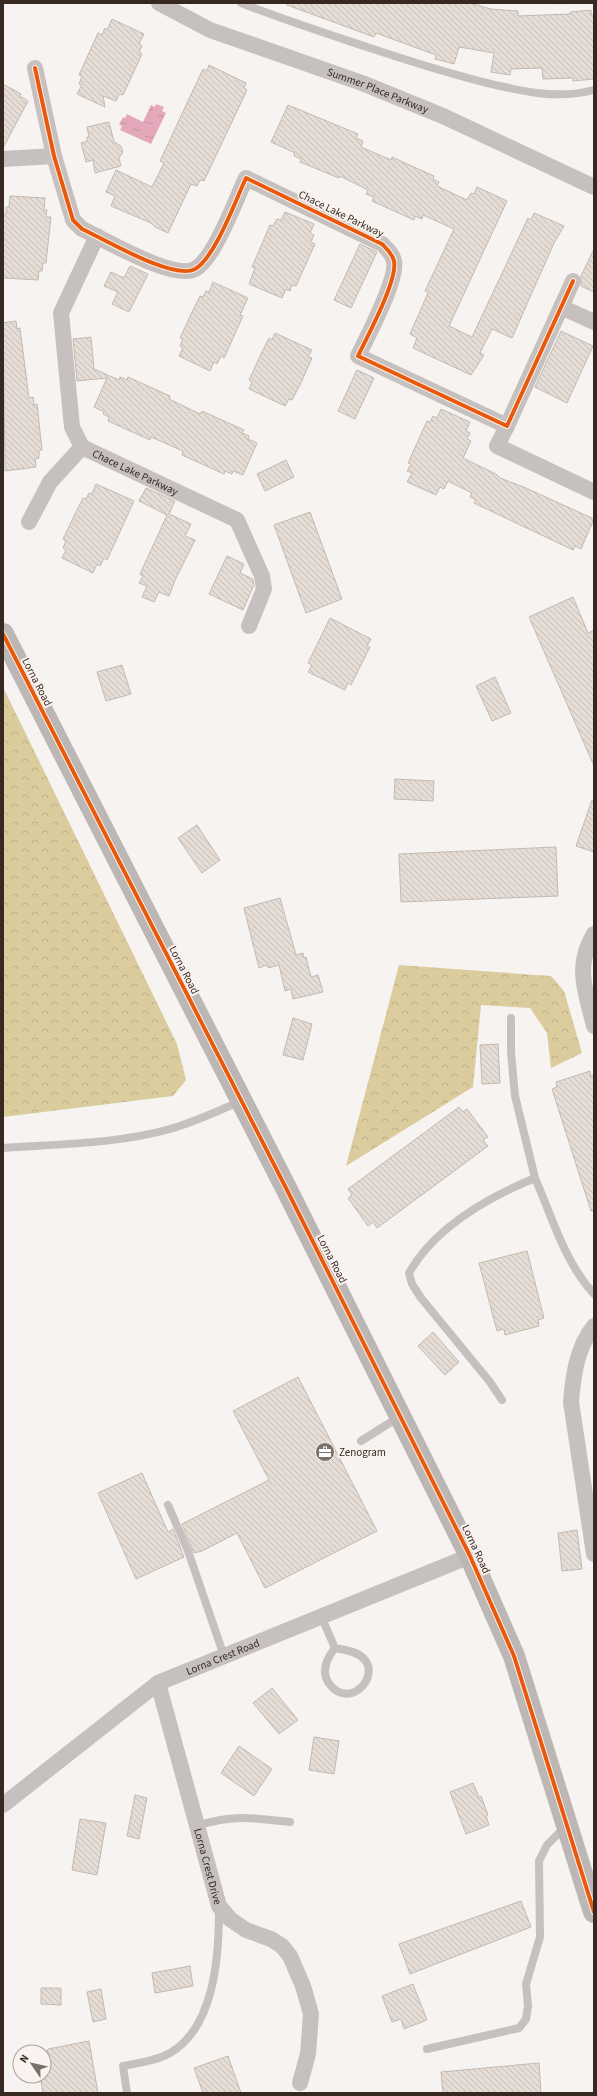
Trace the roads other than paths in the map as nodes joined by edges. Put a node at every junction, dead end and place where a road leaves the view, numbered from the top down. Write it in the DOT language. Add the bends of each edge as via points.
graph roads {
  1 [pos="159,3"];
  2 [pos="241,3"];
  3 [pos="35,68"];
  4 [pos="594,90"];
  5 [pos="54,156"];
  6 [pos="3,159"];
  7 [pos="594,187"];
  8 [pos="97,236"];
  9 [pos="573,281"];
  10 [pos="561,307"];
  11 [pos="594,322"];
  12 [pos="507,426"];
  13 [pos="82,447"];
  14 [pos="594,492"];
  15 [pos="29,522"];
  16 [pos="249,626"];
  17 [pos="3,634"];
  18 [pos="594,934"];
  19 [pos="511,1018"];
  20 [pos="594,1026"];
  21 [pos="241,1100"];
  22 [pos="3,1148"];
  23 [pos="535,1178"];
  24 [pos="594,1294"];
  25 [pos="594,1326"];
  26 [pos="502,1400"];
  27 [pos="400,1416"];
  28 [pos="361,1441"];
  29 [pos="168,1504"];
  30 [pos="594,1554"];
  31 [pos="470,1556"];
  32 [pos="321,1616"];
  33 [pos="335,1648"];
  34 [pos="224,1656"];
  35 [pos="158,1683"];
  36 [pos="3,1805"];
  37 [pos="290,1822"];
  38 [pos="197,1826"];
  39 [pos="567,1826"];
  40 [pos="219,1906"];
  41 [pos="594,1912"];
  42 [pos="426,2048"];
  43 [pos="300,2083"];
  44 [pos="127,2093"];
  1 -- 7 [label="street, Summer Place Parkway" via="210,30 362,83 443,116"];
  2 -- 4 [label="lane" via="278,18 448,73 544,94 567,95"];
  3 -- 5 [label="street, Chace Lake Parkway"];
  5 -- 6 [label="street"];
  5 -- 8 [label="street, Chace Lake Parkway" via="73,220 82,229"];
  8 -- 12 [label="street, Chace Lake Parkway" via="161,267 183,272 195,269 216,242 246,178 382,244 390,251 394,273 358,356"];
  8 -- 13 [label="street, Chace Lake Parkway" via="61,313 72,427"];
  9 -- 10 [label="street"];
  10 -- 11 [label="street"];
  10 -- 12 [label="street"];
  12 -- 14 [label="street" via="497,446"];
  13 -- 15 [label="street, Chace Lake Parkway" via="50,482"];
  13 -- 16 [label="street, Chace Lake Parkway" via="237,520 262,576 264,589"];
  17 -- 21 [label="street, Lorna Road"];
  18 -- 20 [label="street" via="584,959 582,975"];
  19 -- 23 [label="lane" via="515,1096"];
  21 -- 22 [label="lane" via="193,1122 145,1135"];
  21 -- 27 [label="street, Lorna Road"];
  23 -- 24 [label="lane" via="561,1240 583,1282"];
  23 -- 26 [label="lane" via="503,1191 474,1208 446,1230 409,1273 412,1284 421,1298"];
  25 -- 30 [label="street" via="588,1333 573,1378 572,1402"];
  27 -- 28 [label="lane"];
  27 -- 31 [label="street, Lorna Road"];
  29 -- 34 [label="lane" via="188,1551"];
  31 -- 32 [label="street, Lorna Crest Road"];
  31 -- 39 [label="street, Lorna Road" via="514,1656"];
  32 -- 33 [label="lane"];
  32 -- 34 [label="street, Lorna Crest Road"];
  33 -- 33 [label="lane" via="356,1654 364,1658 367,1664 365,1684 349,1694 343,1694 326,1679 324,1667"];
  34 -- 35 [label="street, Lorna Crest Road"];
  35 -- 36 [label="street, Lorna Crest Road"];
  35 -- 38 [label="street, Lorna Crest Drive"];
  37 -- 38 [label="lane" via="242,1817 218,1819"];
  38 -- 40 [label="street, Lorna Crest Drive"];
  39 -- 41 [label="street, Lorna Road"];
  39 -- 42 [label="lane" via="546,1845 539,1861 540,1937 526,1984 526,2019 519,2028"];
  40 -- 43 [label="street, Lorna Crest Drive" via="230,1919 246,1930 271,1938 290,1956 303,1986 311,2014 308,2054"];
  40 -- 44 [label="lane" via="217,1963 204,2010 190,2034 169,2054 123,2066"];
}
